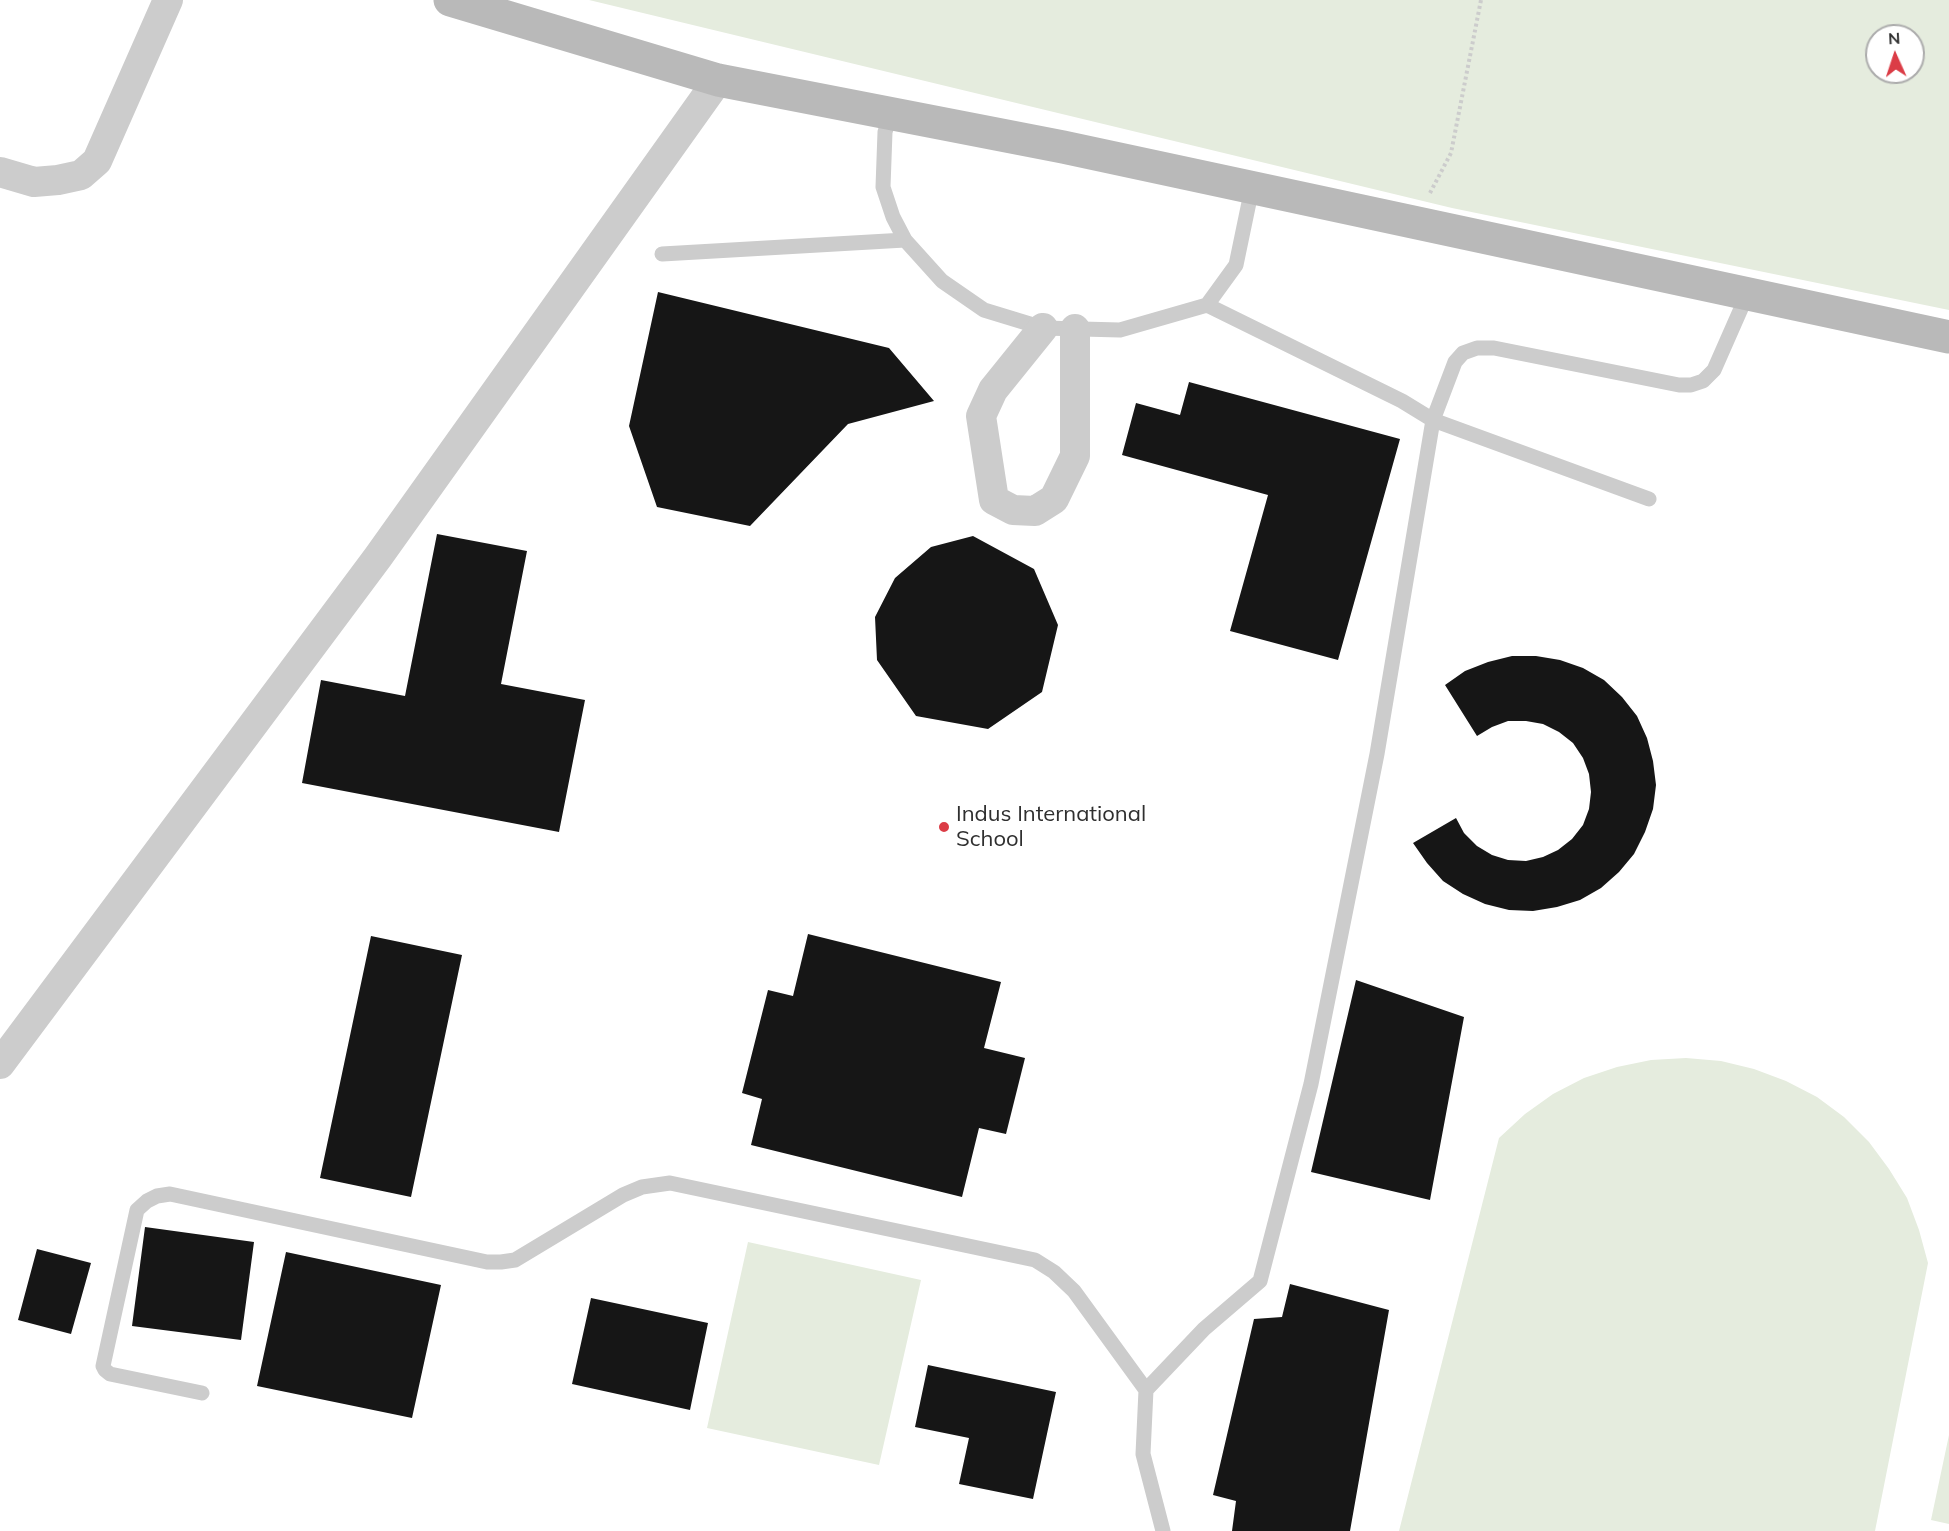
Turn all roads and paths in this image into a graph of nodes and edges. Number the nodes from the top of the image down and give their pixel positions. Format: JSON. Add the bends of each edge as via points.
{"nodes":[{"id":1,"x":168,"y":0,"type":"edge"},
{"id":2,"x":450,"y":0,"type":"edge"},
{"id":3,"x":1481,"y":0,"type":"edge"},
{"id":4,"x":718,"y":80,"type":"junction"},
{"id":5,"x":891,"y":113,"type":"junction"},
{"id":6,"x":0,"y":172,"type":"edge"},
{"id":7,"x":1252,"y":188,"type":"junction"},
{"id":8,"x":1414,"y":223,"type":"junction"},
{"id":9,"x":905,"y":240,"type":"junction"},
{"id":10,"x":662,"y":254,"type":"dead end"},
{"id":11,"x":1747,"y":295,"type":"junction"},
{"id":12,"x":1207,"y":305,"type":"junction"},
{"id":13,"x":1043,"y":328,"type":"junction"},
{"id":14,"x":1075,"y":330,"type":"junction"},
{"id":15,"x":1949,"y":337,"type":"edge"},
{"id":16,"x":1433,"y":420,"type":"junction"},
{"id":17,"x":1649,"y":499,"type":"dead end"},
{"id":18,"x":0,"y":1064,"type":"edge"},
{"id":19,"x":1146,"y":1390,"type":"junction"},
{"id":20,"x":202,"y":1393,"type":"dead end"},
{"id":21,"x":1163,"y":1531,"type":"edge"}],
"edges":[{"from":1,"to":6,"type":"street","via":[[97,161],[81,175],[58,180],[34,182]]},
{"from":2,"to":4,"type":"street"},
{"from":3,"to":8,"type":"path","via":[[1452,153]]},
{"from":4,"to":5,"type":"street"},
{"from":4,"to":18,"type":"street","via":[[378,557]]},
{"from":5,"to":7,"type":"street"},
{"from":5,"to":9,"type":"lane","via":[[885,132],[883,187]]},
{"from":7,"to":8,"type":"street"},
{"from":7,"to":12,"type":"lane","via":[[1236,265]]},
{"from":8,"to":11,"type":"street"},
{"from":9,"to":10,"type":"lane"},
{"from":9,"to":13,"type":"lane","via":[[942,281],[984,310]]},
{"from":11,"to":15,"type":"street"},
{"from":11,"to":16,"type":"lane","via":[[1714,370],[1703,381],[1679,385],[1494,348],[1477,348],[1463,353],[1455,362]]},
{"from":12,"to":14,"type":"lane","via":[[1120,330]]},
{"from":12,"to":16,"type":"lane"},
{"from":13,"to":14,"type":"lane"},
{"from":13,"to":14,"type":"street","via":[[993,390],[981,416],[994,500],[1013,510],[1035,511],[1054,499],[1075,456]]},
{"from":16,"to":17,"type":"lane"},
{"from":16,"to":19,"type":"lane","via":[[1377,754],[1311,1084],[1260,1281],[1204,1329]]},
{"from":19,"to":20,"type":"lane","via":[[1074,1292],[1035,1260],[663,1184],[623,1195],[515,1260],[501,1262],[170,1194],[157,1196],[137,1210],[103,1365],[110,1374]]},
{"from":19,"to":21,"type":"lane","via":[[1143,1454]]}]}
